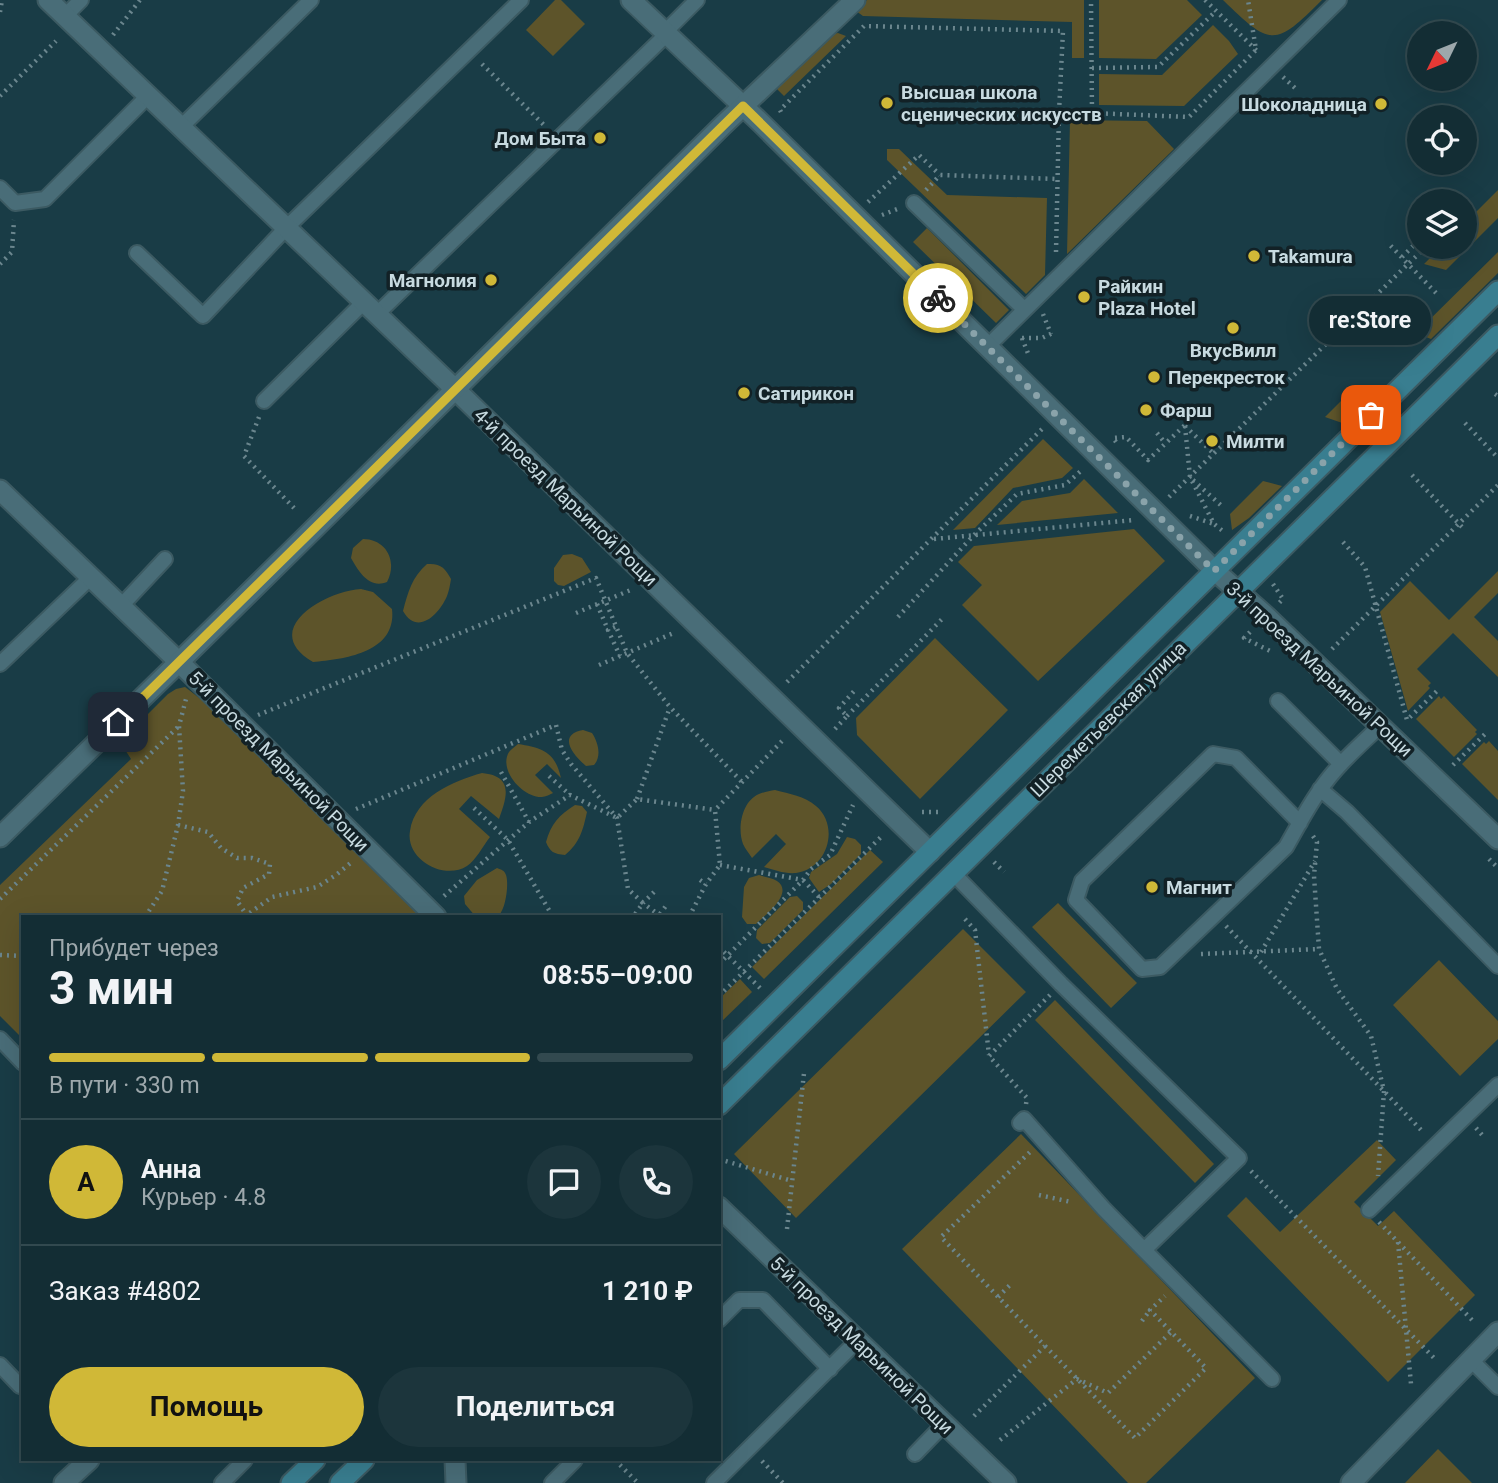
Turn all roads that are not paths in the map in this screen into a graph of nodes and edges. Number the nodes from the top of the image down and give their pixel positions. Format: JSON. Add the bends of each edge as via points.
{"nodes":[{"id":1,"x":48,"y":0,"type":"edge"},
{"id":2,"x":81,"y":0,"type":"edge"},
{"id":3,"x":311,"y":0,"type":"edge"},
{"id":4,"x":520,"y":0,"type":"edge"},
{"id":5,"x":631,"y":0,"type":"edge"},
{"id":6,"x":697,"y":0,"type":"edge"},
{"id":7,"x":855,"y":0,"type":"edge"},
{"id":8,"x":1339,"y":0,"type":"edge"},
{"id":9,"x":65,"y":16,"type":"junction"},
{"id":10,"x":666,"y":33,"type":"junction"},
{"id":11,"x":148,"y":96,"type":"junction"},
{"id":12,"x":743,"y":106,"type":"junction"},
{"id":13,"x":181,"y":127,"type":"junction"},
{"id":14,"x":0,"y":188,"type":"edge"},
{"id":15,"x":914,"y":203,"type":"road end"},
{"id":16,"x":286,"y":228,"type":"junction"},
{"id":17,"x":137,"y":253,"type":"dead end"},
{"id":18,"x":1498,"y":291,"type":"edge"},
{"id":19,"x":370,"y":308,"type":"junction"},
{"id":20,"x":1024,"y":309,"type":"junction"},
{"id":21,"x":1498,"y":335,"type":"edge"},
{"id":22,"x":987,"y":346,"type":"junction"},
{"id":23,"x":455,"y":389,"type":"junction"},
{"id":24,"x":264,"y":401,"type":"road end"},
{"id":25,"x":0,"y":490,"type":"edge"},
{"id":26,"x":165,"y":559,"type":"dead end"},
{"id":27,"x":1214,"y":571,"type":"junction"},
{"id":28,"x":90,"y":578,"type":"junction"},
{"id":29,"x":1238,"y":592,"type":"junction"},
{"id":30,"x":121,"y":606,"type":"junction"},
{"id":31,"x":179,"y":662,"type":"junction"},
{"id":32,"x":0,"y":664,"type":"edge"},
{"id":33,"x":1278,"y":701,"type":"dead end"},
{"id":34,"x":1380,"y":726,"type":"junction"},
{"id":35,"x":1341,"y":764,"type":"junction"},
{"id":36,"x":1320,"y":789,"type":"junction"},
{"id":37,"x":1300,"y":823,"type":"junction"},
{"id":38,"x":0,"y":837,"type":"edge"},
{"id":39,"x":1498,"y":839,"type":"edge"},
{"id":40,"x":930,"y":852,"type":"junction"},
{"id":41,"x":953,"y":873,"type":"junction"},
{"id":42,"x":438,"y":908,"type":"edge"},
{"id":43,"x":1498,"y":966,"type":"edge"},
{"id":44,"x":0,"y":1039,"type":"edge"},
{"id":45,"x":721,"y":1058,"type":"edge"},
{"id":46,"x":21,"y":1061,"type":"edge"},
{"id":47,"x":1498,"y":1085,"type":"edge"},
{"id":48,"x":721,"y":1103,"type":"edge"},
{"id":49,"x":1022,"y":1121,"type":"road end"},
{"id":50,"x":721,"y":1209,"type":"edge"},
{"id":51,"x":1369,"y":1210,"type":"road end"},
{"id":52,"x":1144,"y":1250,"type":"junction"},
{"id":53,"x":721,"y":1318,"type":"edge"},
{"id":54,"x":1498,"y":1332,"type":"edge"},
{"id":55,"x":858,"y":1340,"type":"junction"},
{"id":56,"x":1471,"y":1360,"type":"junction"},
{"id":57,"x":0,"y":1365,"type":"edge"},
{"id":58,"x":830,"y":1369,"type":"junction"},
{"id":59,"x":1272,"y":1379,"type":"dead end"},
{"id":60,"x":21,"y":1385,"type":"edge"},
{"id":61,"x":1498,"y":1387,"type":"edge"},
{"id":62,"x":944,"y":1424,"type":"junction"},
{"id":63,"x":915,"y":1454,"type":"dead end"},
{"id":64,"x":88,"y":1461,"type":"edge"},
{"id":65,"x":240,"y":1461,"type":"edge"},
{"id":66,"x":314,"y":1461,"type":"edge"},
{"id":67,"x":363,"y":1461,"type":"edge"},
{"id":68,"x":455,"y":1461,"type":"edge"},
{"id":69,"x":574,"y":1461,"type":"edge"},
{"id":70,"x":64,"y":1483,"type":"edge"},
{"id":71,"x":222,"y":1483,"type":"edge"},
{"id":72,"x":291,"y":1483,"type":"edge"},
{"id":73,"x":340,"y":1483,"type":"edge"},
{"id":74,"x":456,"y":1483,"type":"edge"},
{"id":75,"x":552,"y":1483,"type":"edge"},
{"id":76,"x":714,"y":1483,"type":"edge"},
{"id":77,"x":1006,"y":1483,"type":"edge"},
{"id":78,"x":1350,"y":1483,"type":"edge"}],
"edges":[{"from":1,"to":9,"type":"street","name":"4-й проезд Марьиной Рощи"},
{"from":2,"to":9,"type":"lane"},
{"from":3,"to":13,"type":"lane"},
{"from":4,"to":16,"type":"lane"},
{"from":5,"to":10,"type":"street","name":"3-й проезд Марьиной Рощи"},
{"from":6,"to":10,"type":"lane"},
{"from":7,"to":12,"type":"street"},
{"from":8,"to":20,"type":"lane"},
{"from":9,"to":11,"type":"street","name":"4-й проезд Марьиной Рощи"},
{"from":10,"to":12,"type":"street","name":"3-й проезд Марьиной Рощи"},
{"from":10,"to":19,"type":"lane","via":[[558,139]]},
{"from":11,"to":13,"type":"street","name":"4-й проезд Марьиной Рощи"},
{"from":11,"to":14,"type":"lane","via":[[45,199],[15,203]]},
{"from":12,"to":22,"type":"street","name":"3-й проезд Марьиной Рощи"},
{"from":12,"to":23,"type":"street"},
{"from":13,"to":16,"type":"street","name":"4-й проезд Марьиной Рощи"},
{"from":15,"to":20,"type":"lane"},
{"from":16,"to":17,"type":"lane","via":[[203,316]]},
{"from":16,"to":19,"type":"street","name":"4-й проезд Марьиной Рощи"},
{"from":18,"to":27,"type":"main road","name":"Шереметьевская улица"},
{"from":19,"to":23,"type":"street","name":"4-й проезд Марьиной Рощи"},
{"from":19,"to":24,"type":"lane"},
{"from":20,"to":22,"type":"lane"},
{"from":21,"to":29,"type":"main road","name":"Шереметьевская улица"},
{"from":22,"to":27,"type":"street","name":"3-й проезд Марьиной Рощи"},
{"from":23,"to":31,"type":"street"},
{"from":23,"to":40,"type":"street","name":"4-й проезд Марьиной Рощи"},
{"from":25,"to":28,"type":"street","name":"5-й проезд Марьиной Рощи"},
{"from":26,"to":30,"type":"lane"},
{"from":27,"to":29,"type":"street","name":"3-й проезд Марьиной Рощи"},
{"from":27,"to":40,"type":"main road","name":"Шереметьевская улица"},
{"from":28,"to":30,"type":"street","name":"5-й проезд Марьиной Рощи"},
{"from":28,"to":32,"type":"lane"},
{"from":29,"to":34,"type":"street","name":"3-й проезд Марьиной Рощи"},
{"from":29,"to":41,"type":"main road","name":"Шереметьевская улица"},
{"from":30,"to":31,"type":"street","name":"5-й проезд Марьиной Рощи"},
{"from":31,"to":38,"type":"street"},
{"from":31,"to":42,"type":"street","name":"5-й проезд Марьиной Рощи"},
{"from":33,"to":35,"type":"lane"},
{"from":34,"to":35,"type":"lane"},
{"from":34,"to":39,"type":"street","name":"3-й проезд Марьиной Рощи"},
{"from":35,"to":36,"type":"lane"},
{"from":36,"to":37,"type":"lane"},
{"from":36,"to":43,"type":"lane"},
{"from":37,"to":37,"type":"lane","via":[[1237,758],[1213,754],[1082,881],[1076,900],[1142,969],[1160,967],[1286,847]]},
{"from":40,"to":45,"type":"main road","name":"Шереметьевская улица"},
{"from":41,"to":48,"type":"main road","name":"Шереметьевская улица"},
{"from":41,"to":52,"type":"lane","via":[[1238,1158]]},
{"from":44,"to":46,"type":"lane"},
{"from":47,"to":51,"type":"lane"},
{"from":49,"to":52,"type":"lane"},
{"from":50,"to":55,"type":"street","name":"5-й проезд Марьиной Рощи"},
{"from":52,"to":59,"type":"lane"},
{"from":53,"to":58,"type":"lane","via":[[740,1300],[763,1300]]},
{"from":54,"to":56,"type":"street"},
{"from":55,"to":58,"type":"lane"},
{"from":55,"to":62,"type":"street","name":"5-й проезд Марьиной Рощи"},
{"from":56,"to":61,"type":"lane"},
{"from":56,"to":78,"type":"street"},
{"from":57,"to":60,"type":"lane"},
{"from":58,"to":76,"type":"lane"},
{"from":62,"to":63,"type":"lane"},
{"from":62,"to":77,"type":"street","name":"5-й проезд Марьиной Рощи"},
{"from":64,"to":70,"type":"street"},
{"from":65,"to":71,"type":"lane"},
{"from":66,"to":72,"type":"main road"},
{"from":67,"to":73,"type":"main road"},
{"from":68,"to":74,"type":"street"},
{"from":69,"to":75,"type":"lane"}]}
